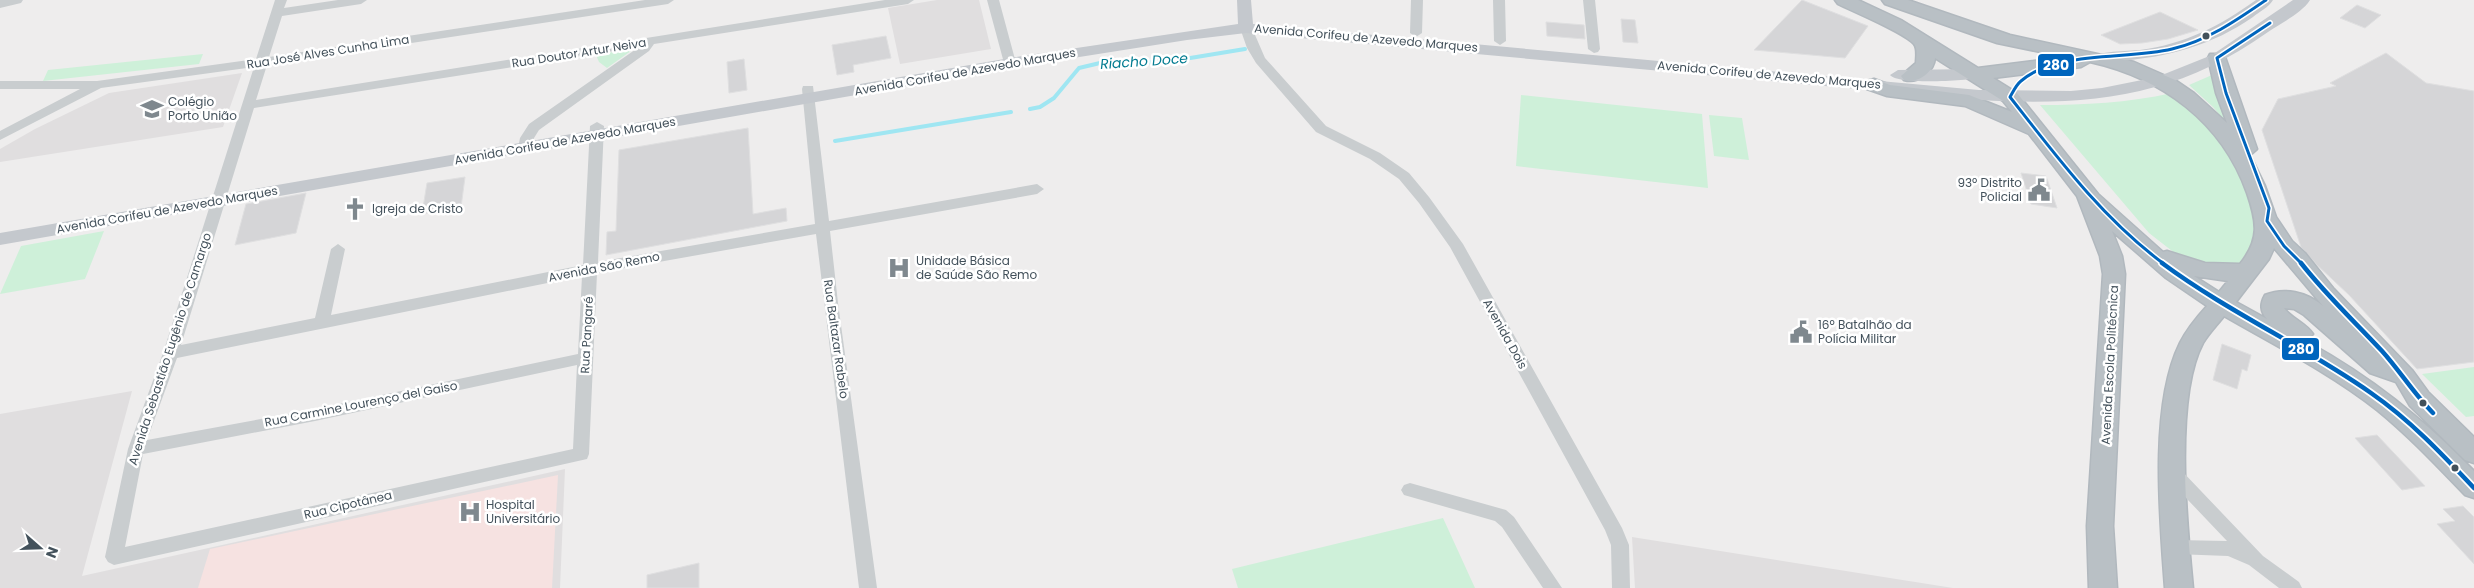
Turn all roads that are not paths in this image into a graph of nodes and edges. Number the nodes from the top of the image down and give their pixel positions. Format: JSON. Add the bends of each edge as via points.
{"nodes":[{"id":1,"x":17,"y":0,"type":"edge"},
{"id":2,"x":281,"y":0,"type":"edge"},
{"id":3,"x":361,"y":0,"type":"edge"},
{"id":4,"x":668,"y":0,"type":"edge"},
{"id":5,"x":908,"y":0,"type":"edge"},
{"id":6,"x":993,"y":0,"type":"edge"},
{"id":7,"x":1244,"y":0,"type":"edge"},
{"id":8,"x":1417,"y":0,"type":"edge"},
{"id":9,"x":1499,"y":0,"type":"edge"},
{"id":10,"x":1589,"y":0,"type":"edge"},
{"id":11,"x":1844,"y":0,"type":"edge"},
{"id":12,"x":1891,"y":0,"type":"edge"},
{"id":13,"x":2266,"y":0,"type":"edge"},
{"id":14,"x":2303,"y":0,"type":"edge"},
{"id":15,"x":0,"y":4,"type":"edge"},
{"id":16,"x":277,"y":13,"type":"junction"},
{"id":17,"x":1245,"y":24,"type":"junction"},
{"id":18,"x":1416,"y":33,"type":"junction"},
{"id":19,"x":1921,"y":39,"type":"junction"},
{"id":20,"x":1500,"y":40,"type":"junction"},
{"id":21,"x":649,"y":42,"type":"junction"},
{"id":22,"x":1594,"y":49,"type":"junction"},
{"id":23,"x":2099,"y":58,"type":"junction"},
{"id":24,"x":2218,"y":58,"type":"junction"},
{"id":25,"x":1009,"y":59,"type":"junction"},
{"id":26,"x":263,"y":62,"type":"junction"},
{"id":27,"x":2057,"y":65,"type":"junction"},
{"id":28,"x":1976,"y":74,"type":"junction"},
{"id":29,"x":1911,"y":76,"type":"junction"},
{"id":30,"x":2162,"y":81,"type":"junction"},
{"id":31,"x":0,"y":84,"type":"edge"},
{"id":32,"x":98,"y":84,"type":"junction"},
{"id":33,"x":1874,"y":85,"type":"junction"},
{"id":34,"x":809,"y":94,"type":"junction"},
{"id":35,"x":2010,"y":97,"type":"junction"},
{"id":36,"x":249,"y":105,"type":"junction"},
{"id":37,"x":596,"y":131,"type":"junction"},
{"id":38,"x":2038,"y":132,"type":"junction"},
{"id":39,"x":0,"y":136,"type":"edge"},
{"id":40,"x":526,"y":143,"type":"junction"},
{"id":41,"x":1037,"y":189,"type":"dead end"},
{"id":42,"x":2087,"y":194,"type":"junction"},
{"id":43,"x":219,"y":196,"type":"junction"},
{"id":44,"x":2267,"y":221,"type":"junction"},
{"id":45,"x":823,"y":226,"type":"junction"},
{"id":46,"x":0,"y":229,"type":"edge"},
{"id":47,"x":0,"y":239,"type":"edge"},
{"id":48,"x":338,"y":249,"type":"dead end"},
{"id":49,"x":2143,"y":249,"type":"junction"},
{"id":50,"x":590,"y":269,"type":"junction"},
{"id":51,"x":2245,"y":272,"type":"junction"},
{"id":52,"x":2222,"y":304,"type":"junction"},
{"id":53,"x":322,"y":322,"type":"junction"},
{"id":54,"x":172,"y":353,"type":"junction"},
{"id":55,"x":585,"y":358,"type":"junction"},
{"id":56,"x":2404,"y":376,"type":"junction"},
{"id":57,"x":2412,"y":424,"type":"junction"},
{"id":58,"x":136,"y":449,"type":"junction"},
{"id":59,"x":581,"y":454,"type":"joint"},
{"id":60,"x":2474,"y":454,"type":"edge"},
{"id":61,"x":2174,"y":474,"type":"junction"},
{"id":62,"x":2474,"y":488,"type":"edge"},
{"id":63,"x":1410,"y":490,"type":"dead end"},
{"id":64,"x":2175,"y":547,"type":"junction"},
{"id":65,"x":114,"y":557,"type":"joint"},
{"id":66,"x":2257,"y":561,"type":"junction"},
{"id":67,"x":868,"y":588,"type":"edge"},
{"id":68,"x":1553,"y":588,"type":"edge"},
{"id":69,"x":1621,"y":588,"type":"edge"},
{"id":70,"x":2103,"y":588,"type":"edge"},
{"id":71,"x":2179,"y":588,"type":"edge"},
{"id":72,"x":2293,"y":588,"type":"edge"}],
"edges":[{"from":1,"to":15,"type":"street"},
{"from":2,"to":16,"type":"street","name":"Avenida Sebastião Eugênio de Camargo"},
{"from":3,"to":16,"type":"street"},
{"from":4,"to":26,"type":"street","name":"Rua José Alves Cunha Lima"},
{"from":5,"to":21,"type":"street","name":"Rua Doutor Artur Neiva"},
{"from":6,"to":25,"type":"street"},
{"from":7,"to":17,"type":"main road"},
{"from":8,"to":18,"type":"street"},
{"from":9,"to":20,"type":"street"},
{"from":10,"to":22,"type":"street"},
{"from":11,"to":19,"type":"highway","name":"Avenida Escola Politécnica"},
{"from":12,"to":23,"type":"highway","via":[[1981,32]]},
{"from":13,"to":23,"type":"main road","name":"Avenida Corifeu de Azevedo Marques","via":[[2202,39],[2172,49]]},
{"from":14,"to":24,"type":"main road","name":"Avenida Corifeu de Azevedo Marques"},
{"from":16,"to":26,"type":"street","name":"Avenida Sebastião Eugênio de Camargo"},
{"from":17,"to":18,"type":"main road","name":"Avenida Corifeu de Azevedo Marques"},
{"from":17,"to":25,"type":"main road","name":"Avenida Corifeu de Azevedo Marques"},
{"from":17,"to":33,"type":"main road","name":"Avenida Corifeu de Azevedo Marques"},
{"from":17,"to":69,"type":"street","name":"Avenida Dois","via":[[1260,60],[1321,129],[1375,156],[1404,176],[1456,244],[1613,528],[1620,545]]},
{"from":18,"to":20,"type":"main road","name":"Avenida Corifeu de Azevedo Marques"},
{"from":19,"to":28,"type":"highway","name":"Avenida Escola Politécnica"},
{"from":19,"to":29,"type":"highway","via":[[1926,51],[1925,65]]},
{"from":20,"to":22,"type":"main road","name":"Avenida Corifeu de Azevedo Marques"},
{"from":21,"to":36,"type":"street","name":"Rua Doutor Artur Neiva"},
{"from":21,"to":40,"type":"street","via":[[534,127]]},
{"from":22,"to":29,"type":"main road","name":"Avenida Corifeu de Azevedo Marques"},
{"from":23,"to":27,"type":"highway","name":"Avenida Corifeu de Azevedo Marques"},
{"from":23,"to":30,"type":"highway"},
{"from":24,"to":30,"type":"main road","name":"Avenida Corifeu de Azevedo Marques"},
{"from":24,"to":44,"type":"highway","via":[[2226,93],[2269,208]]},
{"from":25,"to":34,"type":"main road","name":"Avenida Corifeu de Azevedo Marques"},
{"from":26,"to":32,"type":"street","name":"Rua José Alves Cunha Lima"},
{"from":26,"to":36,"type":"street","name":"Avenida Sebastião Eugênio de Camargo"},
{"from":27,"to":28,"type":"highway","name":"Avenida Corifeu de Azevedo Marques"},
{"from":27,"to":35,"type":"highway","via":[[2023,80]]},
{"from":28,"to":29,"type":"main road","name":"Avenida Corifeu de Azevedo Marques"},
{"from":28,"to":35,"type":"highway","name":"Avenida Escola Politécnica"},
{"from":30,"to":35,"type":"main road","name":"Avenida Corifeu de Azevedo Marques","via":[[2066,96]]},
{"from":30,"to":44,"type":"highway","via":[[2196,105],[2236,146],[2247,165]]},
{"from":31,"to":32,"type":"street"},
{"from":32,"to":39,"type":"street","name":"Rua José Alves Cunha Lima"},
{"from":33,"to":35,"type":"main road","name":"Avenida Corifeu de Azevedo Marques"},
{"from":33,"to":38,"type":"highway","via":[[1887,90],[1974,102]]},
{"from":34,"to":37,"type":"main road","name":"Avenida Corifeu de Azevedo Marques"},
{"from":34,"to":45,"type":"street","name":"Rua Baltazar Rabelo"},
{"from":35,"to":38,"type":"highway","name":"Avenida Escola Politécnica"},
{"from":36,"to":43,"type":"street","name":"Avenida Sebastião Eugênio de Camargo"},
{"from":37,"to":40,"type":"main road","name":"Avenida Corifeu de Azevedo Marques"},
{"from":37,"to":50,"type":"street","name":"Rua Pangaré"},
{"from":38,"to":42,"type":"highway","name":"Avenida Escola Politécnica"},
{"from":40,"to":43,"type":"main road","name":"Avenida Corifeu de Azevedo Marques"},
{"from":41,"to":45,"type":"street","name":"Avenida São Remo"},
{"from":42,"to":49,"type":"highway"},
{"from":42,"to":70,"type":"highway","name":"Avenida Escola Politécnica","via":[[2111,256],[2114,274],[2100,526]]},
{"from":43,"to":46,"type":"main road","name":"Avenida Corifeu de Azevedo Marques"},
{"from":43,"to":47,"type":"main road","name":"Avenida Corifeu de Azevedo Marques"},
{"from":43,"to":54,"type":"street","name":"Avenida Sebastião Eugênio de Camargo"},
{"from":44,"to":51,"type":"highway","via":[[2261,254]]},
{"from":44,"to":56,"type":"highway","via":[[2324,294]]},
{"from":45,"to":50,"type":"street","name":"Avenida São Remo"},
{"from":45,"to":67,"type":"street","name":"Rua Baltazar Rabelo","via":[[830,303]]},
{"from":48,"to":53,"type":"street"},
{"from":49,"to":51,"type":"highway","via":[[2208,272]]},
{"from":49,"to":52,"type":"highway","via":[[2186,282]]},
{"from":50,"to":53,"type":"street","name":"Avenida São Remo"},
{"from":50,"to":55,"type":"street","name":"Rua Pangaré"},
{"from":51,"to":52,"type":"highway"},
{"from":52,"to":57,"type":"highway","via":[[2330,366]]},
{"from":52,"to":61,"type":"highway","via":[[2190,345],[2182,370],[2175,417]]},
{"from":53,"to":54,"type":"street","name":"Avenida São Remo"},
{"from":54,"to":58,"type":"street","name":"Avenida Sebastião Eugênio de Camargo"},
{"from":55,"to":58,"type":"street","name":"Rua Carmine Lourenço del Gaiso"},
{"from":55,"to":59,"type":"street","name":"Rua Pangaré"},
{"from":56,"to":57,"type":"highway","via":[[2378,367],[2300,302],[2280,298],[2273,301],[2272,310],[2281,321],[2382,386]]},
{"from":56,"to":60,"type":"highway","via":[[2419,399]]},
{"from":57,"to":62,"type":"highway"},
{"from":58,"to":65,"type":"street","name":"Avenida Sebastião Eugênio de Camargo"},
{"from":59,"to":65,"type":"street","name":"Rua Cipotânea"},
{"from":61,"to":64,"type":"highway"},
{"from":61,"to":66,"type":"street"},
{"from":63,"to":68,"type":"street","via":[[1500,515]]},
{"from":64,"to":66,"type":"street","via":[[2229,549]]},
{"from":64,"to":71,"type":"highway"},
{"from":66,"to":72,"type":"street"}]}
